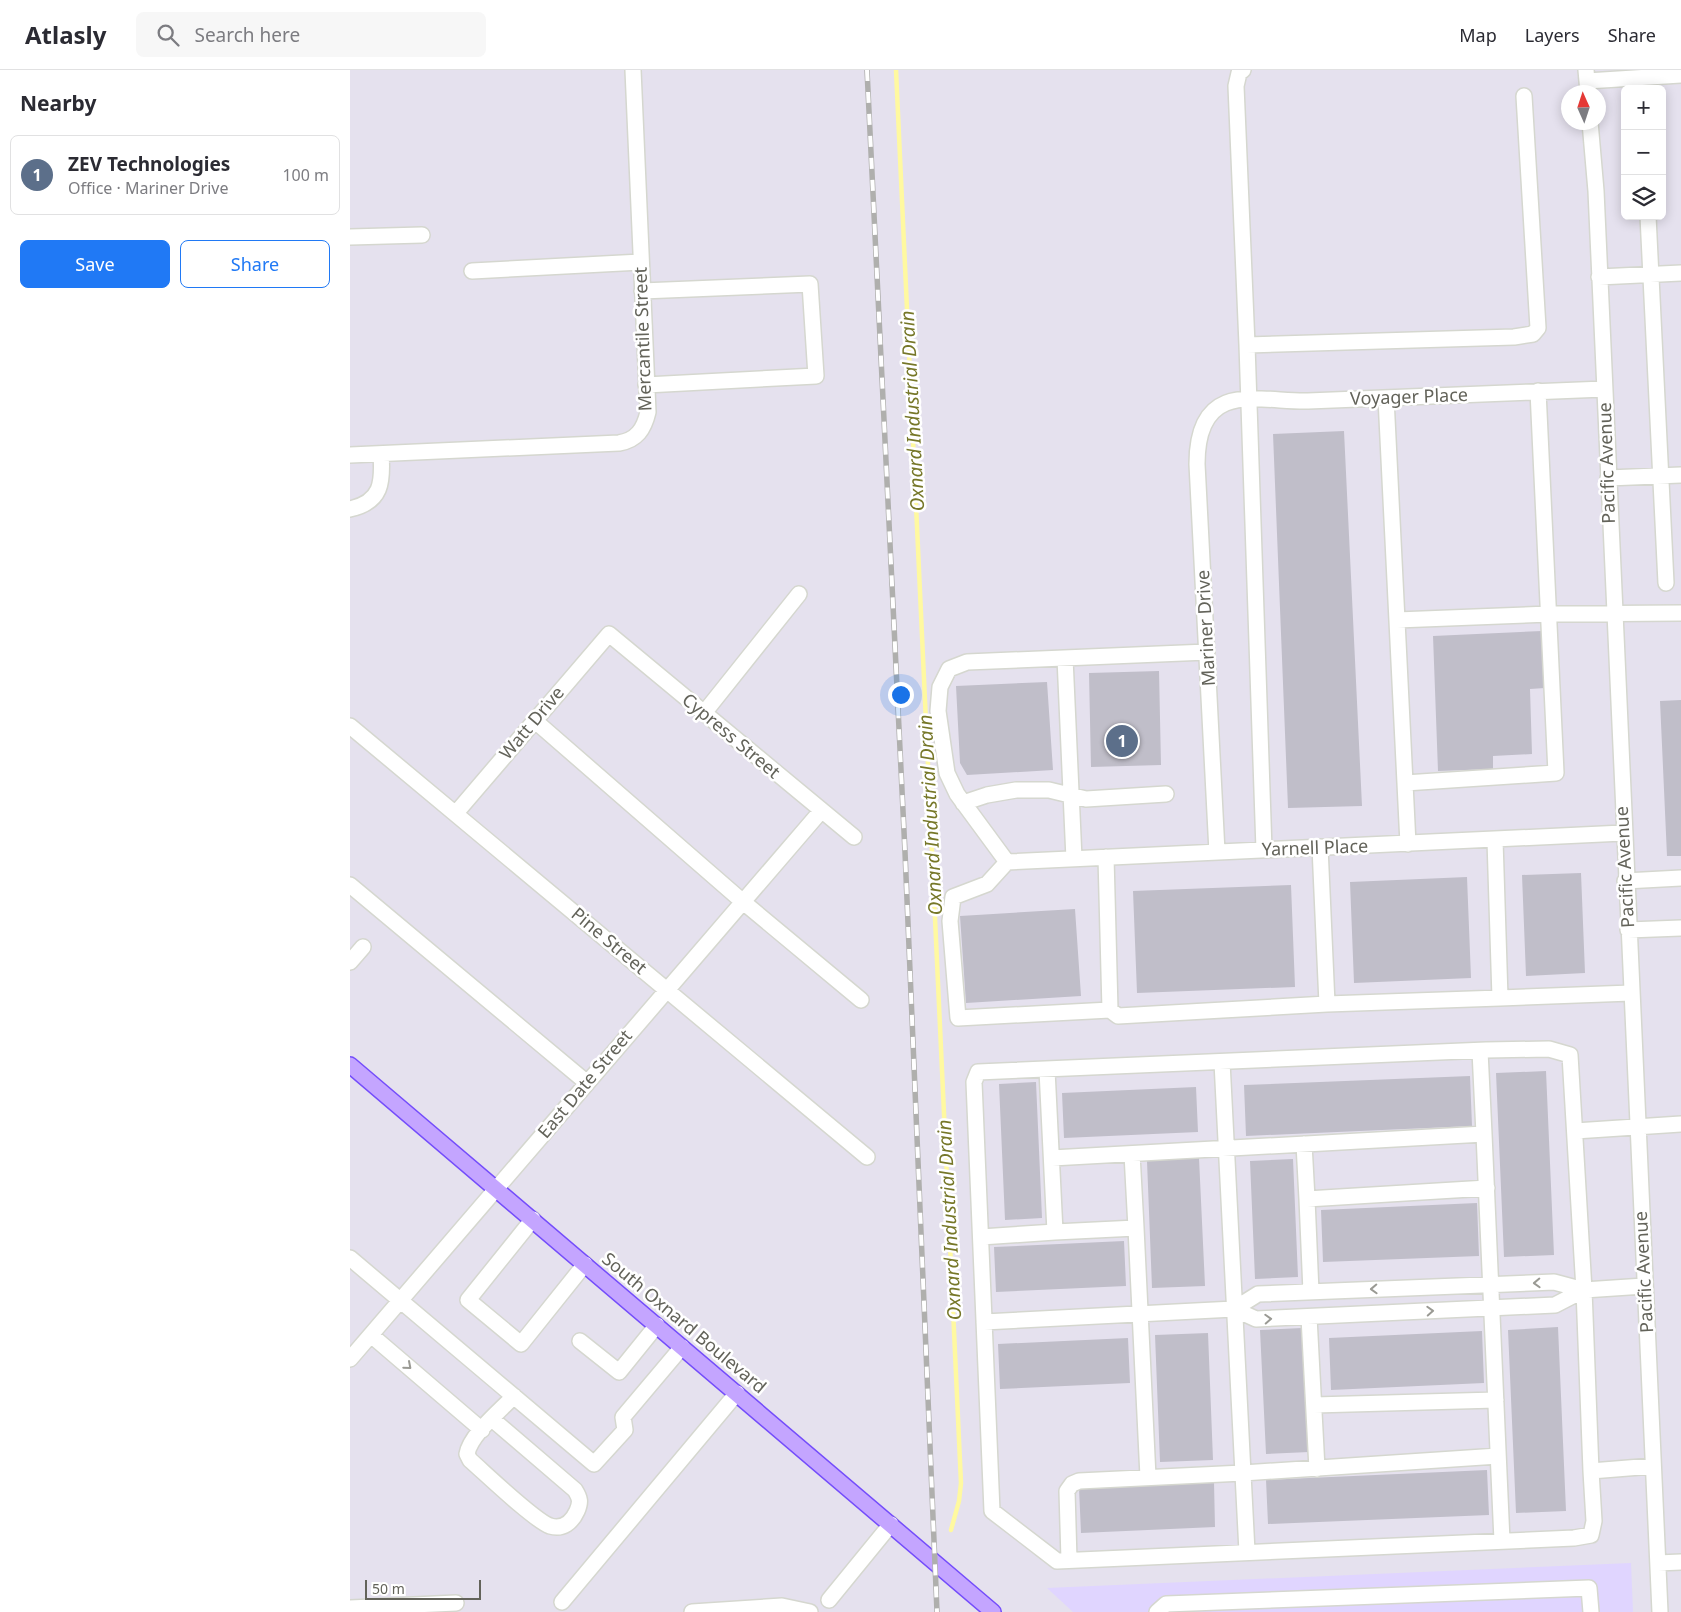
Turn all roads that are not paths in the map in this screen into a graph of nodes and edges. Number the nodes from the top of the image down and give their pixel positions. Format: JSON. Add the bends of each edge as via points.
{"nodes":[{"id":1,"x":633,"y":70,"type":"edge"},
{"id":2,"x":1242,"y":71,"type":"edge"},
{"id":3,"x":1681,"y":75,"type":"edge"},
{"id":4,"x":1587,"y":81,"type":"edge"},
{"id":5,"x":1642,"y":83,"type":"edge"},
{"id":6,"x":1524,"y":96,"type":"dead end"},
{"id":7,"x":1591,"y":130,"type":"edge"},
{"id":8,"x":1648,"y":220,"type":"edge"},
{"id":9,"x":422,"y":235,"type":"dead end"},
{"id":10,"x":350,"y":237,"type":"edge"},
{"id":11,"x":641,"y":262,"type":"junction"},
{"id":12,"x":472,"y":271,"type":"dead end"},
{"id":13,"x":1681,"y":273,"type":"edge"},
{"id":14,"x":1651,"y":274,"type":"junction"},
{"id":15,"x":1600,"y":277,"type":"junction"},
{"id":16,"x":642,"y":290,"type":"junction"},
{"id":17,"x":1247,"y":345,"type":"junction"},
{"id":18,"x":646,"y":385,"type":"junction"},
{"id":19,"x":1604,"y":388,"type":"junction"},
{"id":20,"x":1538,"y":391,"type":"junction"},
{"id":21,"x":1386,"y":398,"type":"junction"},
{"id":22,"x":1248,"y":399,"type":"junction"},
{"id":23,"x":1216,"y":409,"type":"joint"},
{"id":24,"x":381,"y":454,"type":"junction"},
{"id":25,"x":350,"y":455,"type":"edge"},
{"id":26,"x":1681,"y":474,"type":"edge"},
{"id":27,"x":1661,"y":476,"type":"junction"},
{"id":28,"x":1608,"y":478,"type":"junction"},
{"id":29,"x":350,"y":508,"type":"edge"},
{"id":30,"x":1666,"y":583,"type":"dead end"},
{"id":31,"x":799,"y":594,"type":"dead end"},
{"id":32,"x":1613,"y":613,"type":"junction"},
{"id":33,"x":1681,"y":613,"type":"edge"},
{"id":34,"x":1549,"y":614,"type":"junction"},
{"id":35,"x":1397,"y":620,"type":"junction"},
{"id":36,"x":609,"y":634,"type":"joint"},
{"id":37,"x":1207,"y":652,"type":"junction"},
{"id":38,"x":1065,"y":658,"type":"junction"},
{"id":39,"x":704,"y":713,"type":"junction"},
{"id":40,"x":534,"y":720,"type":"junction"},
{"id":41,"x":350,"y":726,"type":"edge"},
{"id":42,"x":1405,"y":783,"type":"junction"},
{"id":43,"x":1070,"y":793,"type":"junction"},
{"id":44,"x":1166,"y":794,"type":"dead end"},
{"id":45,"x":963,"y":803,"type":"junction"},
{"id":46,"x":821,"y":811,"type":"junction"},
{"id":47,"x":456,"y":813,"type":"junction"},
{"id":48,"x":1623,"y":833,"type":"junction"},
{"id":49,"x":854,"y":837,"type":"dead end"},
{"id":50,"x":1495,"y":840,"type":"junction"},
{"id":51,"x":1408,"y":844,"type":"junction"},
{"id":52,"x":1320,"y":847,"type":"junction"},
{"id":53,"x":1264,"y":850,"type":"junction"},
{"id":54,"x":1217,"y":852,"type":"junction"},
{"id":55,"x":1106,"y":857,"type":"junction"},
{"id":56,"x":1074,"y":859,"type":"junction"},
{"id":57,"x":1006,"y":862,"type":"junction"},
{"id":58,"x":1681,"y":878,"type":"edge"},
{"id":59,"x":1626,"y":881,"type":"junction"},
{"id":60,"x":350,"y":885,"type":"edge"},
{"id":61,"x":742,"y":901,"type":"junction"},
{"id":62,"x":1681,"y":928,"type":"edge"},
{"id":63,"x":1628,"y":930,"type":"junction"},
{"id":64,"x":363,"y":947,"type":"dead end"},
{"id":65,"x":350,"y":962,"type":"edge"},
{"id":66,"x":666,"y":989,"type":"junction"},
{"id":67,"x":1630,"y":993,"type":"junction"},
{"id":68,"x":1500,"y":998,"type":"junction"},
{"id":69,"x":862,"y":1000,"type":"dead end"},
{"id":70,"x":1327,"y":1004,"type":"junction"},
{"id":71,"x":1110,"y":1010,"type":"junction"},
{"id":72,"x":1480,"y":1051,"type":"junction"},
{"id":73,"x":1222,"y":1062,"type":"junction"},
{"id":74,"x":350,"y":1064,"type":"edge"},
{"id":75,"x":1047,"y":1070,"type":"junction"},
{"id":76,"x":586,"y":1082,"type":"junction"},
{"id":77,"x":1681,"y":1124,"type":"edge"},
{"id":78,"x":1637,"y":1126,"type":"junction"},
{"id":79,"x":1575,"y":1131,"type":"junction"},
{"id":80,"x":1484,"y":1134,"type":"junction"},
{"id":81,"x":1304,"y":1144,"type":"junction"},
{"id":82,"x":1226,"y":1149,"type":"junction"},
{"id":83,"x":1132,"y":1154,"type":"junction"},
{"id":84,"x":867,"y":1157,"type":"dead end"},
{"id":85,"x":1052,"y":1158,"type":"junction"},
{"id":86,"x":496,"y":1188,"type":"junction"},
{"id":87,"x":1486,"y":1188,"type":"junction"},
{"id":88,"x":1307,"y":1199,"type":"junction"},
{"id":89,"x":533,"y":1219,"type":"junction"},
{"id":90,"x":1136,"y":1228,"type":"junction"},
{"id":91,"x":1056,"y":1232,"type":"junction"},
{"id":92,"x":981,"y":1237,"type":"junction"},
{"id":93,"x":350,"y":1258,"type":"edge"},
{"id":94,"x":585,"y":1264,"type":"junction"},
{"id":95,"x":1491,"y":1284,"type":"junction"},
{"id":96,"x":1644,"y":1286,"type":"junction"},
{"id":97,"x":1584,"y":1290,"type":"junction"},
{"id":98,"x":1313,"y":1292,"type":"junction"},
{"id":99,"x":400,"y":1300,"type":"junction"},
{"id":100,"x":1492,"y":1308,"type":"junction"},
{"id":101,"x":1234,"y":1309,"type":"junction"},
{"id":102,"x":1140,"y":1314,"type":"junction"},
{"id":103,"x":1313,"y":1316,"type":"junction"},
{"id":104,"x":984,"y":1322,"type":"junction"},
{"id":105,"x":657,"y":1325,"type":"junction"},
{"id":106,"x":371,"y":1335,"type":"junction"},
{"id":107,"x":580,"y":1341,"type":"dead end"},
{"id":108,"x":682,"y":1347,"type":"junction"},
{"id":109,"x":350,"y":1359,"type":"edge"},
{"id":110,"x":737,"y":1393,"type":"junction"},
{"id":111,"x":514,"y":1396,"type":"junction"},
{"id":112,"x":1496,"y":1400,"type":"junction"},
{"id":113,"x":1314,"y":1405,"type":"junction"},
{"id":114,"x":487,"y":1424,"type":"junction"},
{"id":115,"x":1498,"y":1456,"type":"junction"},
{"id":116,"x":1653,"y":1466,"type":"junction"},
{"id":117,"x":1317,"y":1469,"type":"junction"},
{"id":118,"x":1592,"y":1471,"type":"junction"},
{"id":119,"x":1243,"y":1473,"type":"junction"},
{"id":120,"x":1148,"y":1477,"type":"junction"},
{"id":121,"x":891,"y":1524,"type":"junction"},
{"id":122,"x":1502,"y":1541,"type":"junction"},
{"id":123,"x":1246,"y":1552,"type":"junction"},
{"id":124,"x":1069,"y":1560,"type":"junction"},
{"id":125,"x":1681,"y":1562,"type":"edge"},
{"id":126,"x":1658,"y":1563,"type":"junction"},
{"id":127,"x":829,"y":1600,"type":"dead end"},
{"id":128,"x":562,"y":1602,"type":"dead end"},
{"id":129,"x":456,"y":1603,"type":"dead end"},
{"id":130,"x":350,"y":1608,"type":"edge"},
{"id":131,"x":692,"y":1612,"type":"edge"},
{"id":132,"x":810,"y":1612,"type":"edge"},
{"id":133,"x":993,"y":1612,"type":"edge"},
{"id":134,"x":1156,"y":1612,"type":"edge"},
{"id":135,"x":1591,"y":1612,"type":"edge"},
{"id":136,"x":1660,"y":1612,"type":"edge"}],
"edges":[{"from":1,"to":11,"type":"street","name":"Mercantile Street"},
{"from":2,"to":17,"type":"street","via":[[1236,86]]},
{"from":3,"to":5,"type":"street"},
{"from":4,"to":5,"type":"street"},
{"from":6,"to":17,"type":"street","via":[[1538,328],[1533,334]]},
{"from":7,"to":15,"type":"street","name":"Pacific Avenue"},
{"from":8,"to":14,"type":"street"},
{"from":9,"to":10,"type":"street"},
{"from":11,"to":12,"type":"street"},
{"from":11,"to":16,"type":"street","name":"Mercantile Street"},
{"from":13,"to":14,"type":"street"},
{"from":14,"to":15,"type":"street"},
{"from":14,"to":27,"type":"street"},
{"from":15,"to":19,"type":"street","name":"Pacific Avenue"},
{"from":16,"to":18,"type":"street","name":"Mercantile Street"},
{"from":16,"to":18,"type":"street","via":[[810,284],[816,376]]},
{"from":17,"to":22,"type":"street"},
{"from":18,"to":24,"type":"street","name":"Mercantile Street","via":[[648,412],[644,427],[628,442]]},
{"from":19,"to":20,"type":"street","name":"Voyager Place"},
{"from":19,"to":28,"type":"street","name":"Pacific Avenue"},
{"from":20,"to":21,"type":"street","name":"Voyager Place"},
{"from":20,"to":34,"type":"street"},
{"from":21,"to":22,"type":"street","name":"Voyager Place"},
{"from":21,"to":35,"type":"street"},
{"from":22,"to":23,"type":"street","name":"Voyager Place"},
{"from":22,"to":53,"type":"street"},
{"from":23,"to":37,"type":"street","name":"Mariner Drive","via":[[1208,417],[1197,446]]},
{"from":24,"to":25,"type":"street","name":"Mercantile Street"},
{"from":24,"to":29,"type":"street","via":[[383,478],[375,496],[361,506]]},
{"from":26,"to":27,"type":"street"},
{"from":27,"to":28,"type":"street"},
{"from":27,"to":30,"type":"street"},
{"from":28,"to":32,"type":"street","name":"Pacific Avenue"},
{"from":31,"to":39,"type":"street"},
{"from":32,"to":33,"type":"street"},
{"from":32,"to":34,"type":"street"},
{"from":32,"to":48,"type":"street","name":"Pacific Avenue"},
{"from":34,"to":35,"type":"street"},
{"from":34,"to":42,"type":"street","via":[[1556,773]]},
{"from":35,"to":42,"type":"street"},
{"from":36,"to":39,"type":"street","name":"Cypress Street"},
{"from":36,"to":40,"type":"street","name":"Watt Drive"},
{"from":37,"to":38,"type":"street"},
{"from":37,"to":54,"type":"street","name":"Mariner Drive"},
{"from":38,"to":43,"type":"street"},
{"from":38,"to":45,"type":"street","via":[[967,662],[949,670],[940,687],[941,744],[947,773]]},
{"from":39,"to":46,"type":"street","name":"Cypress Street"},
{"from":40,"to":47,"type":"street","name":"Watt Drive"},
{"from":40,"to":61,"type":"street"},
{"from":41,"to":47,"type":"street","name":"Pine Street"},
{"from":42,"to":51,"type":"street"},
{"from":43,"to":44,"type":"street","via":[[1086,798]]},
{"from":43,"to":45,"type":"street","via":[[1016,790]]},
{"from":43,"to":56,"type":"street"},
{"from":45,"to":57,"type":"street"},
{"from":46,"to":49,"type":"street","name":"Cypress Street"},
{"from":46,"to":61,"type":"street","name":"East Date Street"},
{"from":47,"to":66,"type":"street","name":"Pine Street"},
{"from":48,"to":50,"type":"street","name":"Yarnell Place"},
{"from":48,"to":59,"type":"street","name":"Pacific Avenue"},
{"from":50,"to":51,"type":"street","name":"Yarnell Place"},
{"from":50,"to":68,"type":"street"},
{"from":51,"to":52,"type":"street","name":"Yarnell Place"},
{"from":52,"to":53,"type":"street","name":"Yarnell Place"},
{"from":52,"to":70,"type":"street"},
{"from":53,"to":54,"type":"street","name":"Yarnell Place"},
{"from":54,"to":55,"type":"street","name":"Yarnell Place"},
{"from":55,"to":56,"type":"street","name":"Yarnell Place"},
{"from":55,"to":71,"type":"street"},
{"from":56,"to":57,"type":"street","name":"Yarnell Place"},
{"from":57,"to":71,"type":"street","via":[[987,884],[953,897],[950,921],[958,1018]]},
{"from":58,"to":59,"type":"street"},
{"from":59,"to":63,"type":"street","name":"Pacific Avenue"},
{"from":60,"to":76,"type":"street"},
{"from":61,"to":66,"type":"street","name":"East Date Street"},
{"from":61,"to":69,"type":"street"},
{"from":62,"to":63,"type":"street"},
{"from":63,"to":67,"type":"street","name":"Pacific Avenue"},
{"from":64,"to":65,"type":"street"},
{"from":66,"to":76,"type":"street","name":"East Date Street"},
{"from":66,"to":84,"type":"street","name":"Pine Street"},
{"from":67,"to":68,"type":"street"},
{"from":67,"to":78,"type":"street","name":"Pacific Avenue"},
{"from":68,"to":70,"type":"street"},
{"from":70,"to":71,"type":"street","via":[[1118,1016]]},
{"from":72,"to":73,"type":"street"},
{"from":72,"to":79,"type":"street","via":[[1549,1049],[1570,1055]]},
{"from":72,"to":80,"type":"street"},
{"from":73,"to":75,"type":"street"},
{"from":73,"to":82,"type":"street"},
{"from":74,"to":86,"type":"main road","name":"South Oxnard Boulevard"},
{"from":75,"to":85,"type":"street"},
{"from":75,"to":92,"type":"street","via":[[978,1072],[974,1082]]},
{"from":76,"to":86,"type":"street","name":"East Date Street"},
{"from":77,"to":78,"type":"street"},
{"from":78,"to":79,"type":"street"},
{"from":78,"to":96,"type":"street","name":"Pacific Avenue"},
{"from":79,"to":97,"type":"street"},
{"from":80,"to":81,"type":"street"},
{"from":80,"to":87,"type":"street"},
{"from":81,"to":82,"type":"street"},
{"from":81,"to":88,"type":"street"},
{"from":82,"to":83,"type":"street"},
{"from":82,"to":101,"type":"street"},
{"from":83,"to":85,"type":"street"},
{"from":83,"to":90,"type":"street"},
{"from":85,"to":91,"type":"street"},
{"from":86,"to":89,"type":"main road","name":"South Oxnard Boulevard"},
{"from":86,"to":99,"type":"street","name":"East Date Street"},
{"from":87,"to":88,"type":"street"},
{"from":87,"to":95,"type":"street"},
{"from":88,"to":98,"type":"street"},
{"from":89,"to":94,"type":"main road","name":"South Oxnard Boulevard"},
{"from":89,"to":94,"type":"street","via":[[468,1300],[521,1344]]},
{"from":90,"to":91,"type":"street"},
{"from":90,"to":102,"type":"street"},
{"from":91,"to":92,"type":"street"},
{"from":92,"to":104,"type":"street"},
{"from":93,"to":99,"type":"street"},
{"from":94,"to":105,"type":"main road","name":"South Oxnard Boulevard"},
{"from":97,"to":95,"type":"street","one_way":true,"via":[[1554,1282]]},
{"from":95,"to":98,"type":"street","one_way":true},
{"from":95,"to":100,"type":"street"},
{"from":96,"to":97,"type":"street"},
{"from":96,"to":116,"type":"street","name":"Pacific Avenue"},
{"from":97,"to":100,"type":"street","via":[[1554,1304]]},
{"from":97,"to":118,"type":"street"},
{"from":98,"to":101,"type":"street","via":[[1258,1294]]},
{"from":98,"to":103,"type":"street"},
{"from":99,"to":106,"type":"street","name":"East Date Street"},
{"from":99,"to":111,"type":"street"},
{"from":103,"to":100,"type":"street","one_way":true},
{"from":100,"to":112,"type":"street"},
{"from":101,"to":102,"type":"street"},
{"from":101,"to":103,"type":"street","one_way":true,"via":[[1256,1319]]},
{"from":101,"to":119,"type":"street"},
{"from":102,"to":104,"type":"street"},
{"from":102,"to":120,"type":"street"},
{"from":103,"to":113,"type":"street"},
{"from":104,"to":124,"type":"street","via":[[992,1511],[1057,1561]]},
{"from":105,"to":107,"type":"street","via":[[619,1372]]},
{"from":105,"to":108,"type":"main road","name":"South Oxnard Boulevard"},
{"from":106,"to":109,"type":"street","name":"East Date Street"},
{"from":106,"to":114,"type":"street","one_way":true},
{"from":108,"to":110,"type":"main road","name":"South Oxnard Boulevard"},
{"from":108,"to":111,"type":"street","via":[[623,1418],[625,1430],[594,1464]]},
{"from":110,"to":121,"type":"main road","name":"South Oxnard Boulevard"},
{"from":110,"to":128,"type":"street"},
{"from":111,"to":114,"type":"street"},
{"from":112,"to":113,"type":"street"},
{"from":112,"to":115,"type":"street"},
{"from":113,"to":117,"type":"street"},
{"from":114,"to":114,"type":"street","via":[[575,1490],[580,1497],[580,1505],[568,1524],[560,1527],[542,1522],[470,1460],[468,1448]]},
{"from":115,"to":117,"type":"street"},
{"from":115,"to":122,"type":"street"},
{"from":116,"to":118,"type":"street"},
{"from":116,"to":126,"type":"street","name":"Pacific Avenue"},
{"from":117,"to":119,"type":"street"},
{"from":118,"to":122,"type":"street","via":[[1594,1521],[1591,1535]]},
{"from":119,"to":120,"type":"street"},
{"from":119,"to":123,"type":"street"},
{"from":120,"to":124,"type":"street","via":[[1079,1480],[1072,1484],[1067,1491]]},
{"from":121,"to":127,"type":"street"},
{"from":121,"to":133,"type":"main road","name":"South Oxnard Boulevard"},
{"from":122,"to":123,"type":"street"},
{"from":123,"to":124,"type":"street"},
{"from":125,"to":126,"type":"street"},
{"from":126,"to":136,"type":"street","name":"Pacific Avenue"},
{"from":129,"to":130,"type":"street"},
{"from":131,"to":132,"type":"street","via":[[782,1606]]},
{"from":134,"to":135,"type":"street","via":[[1166,1604],[1590,1588]]}]}
